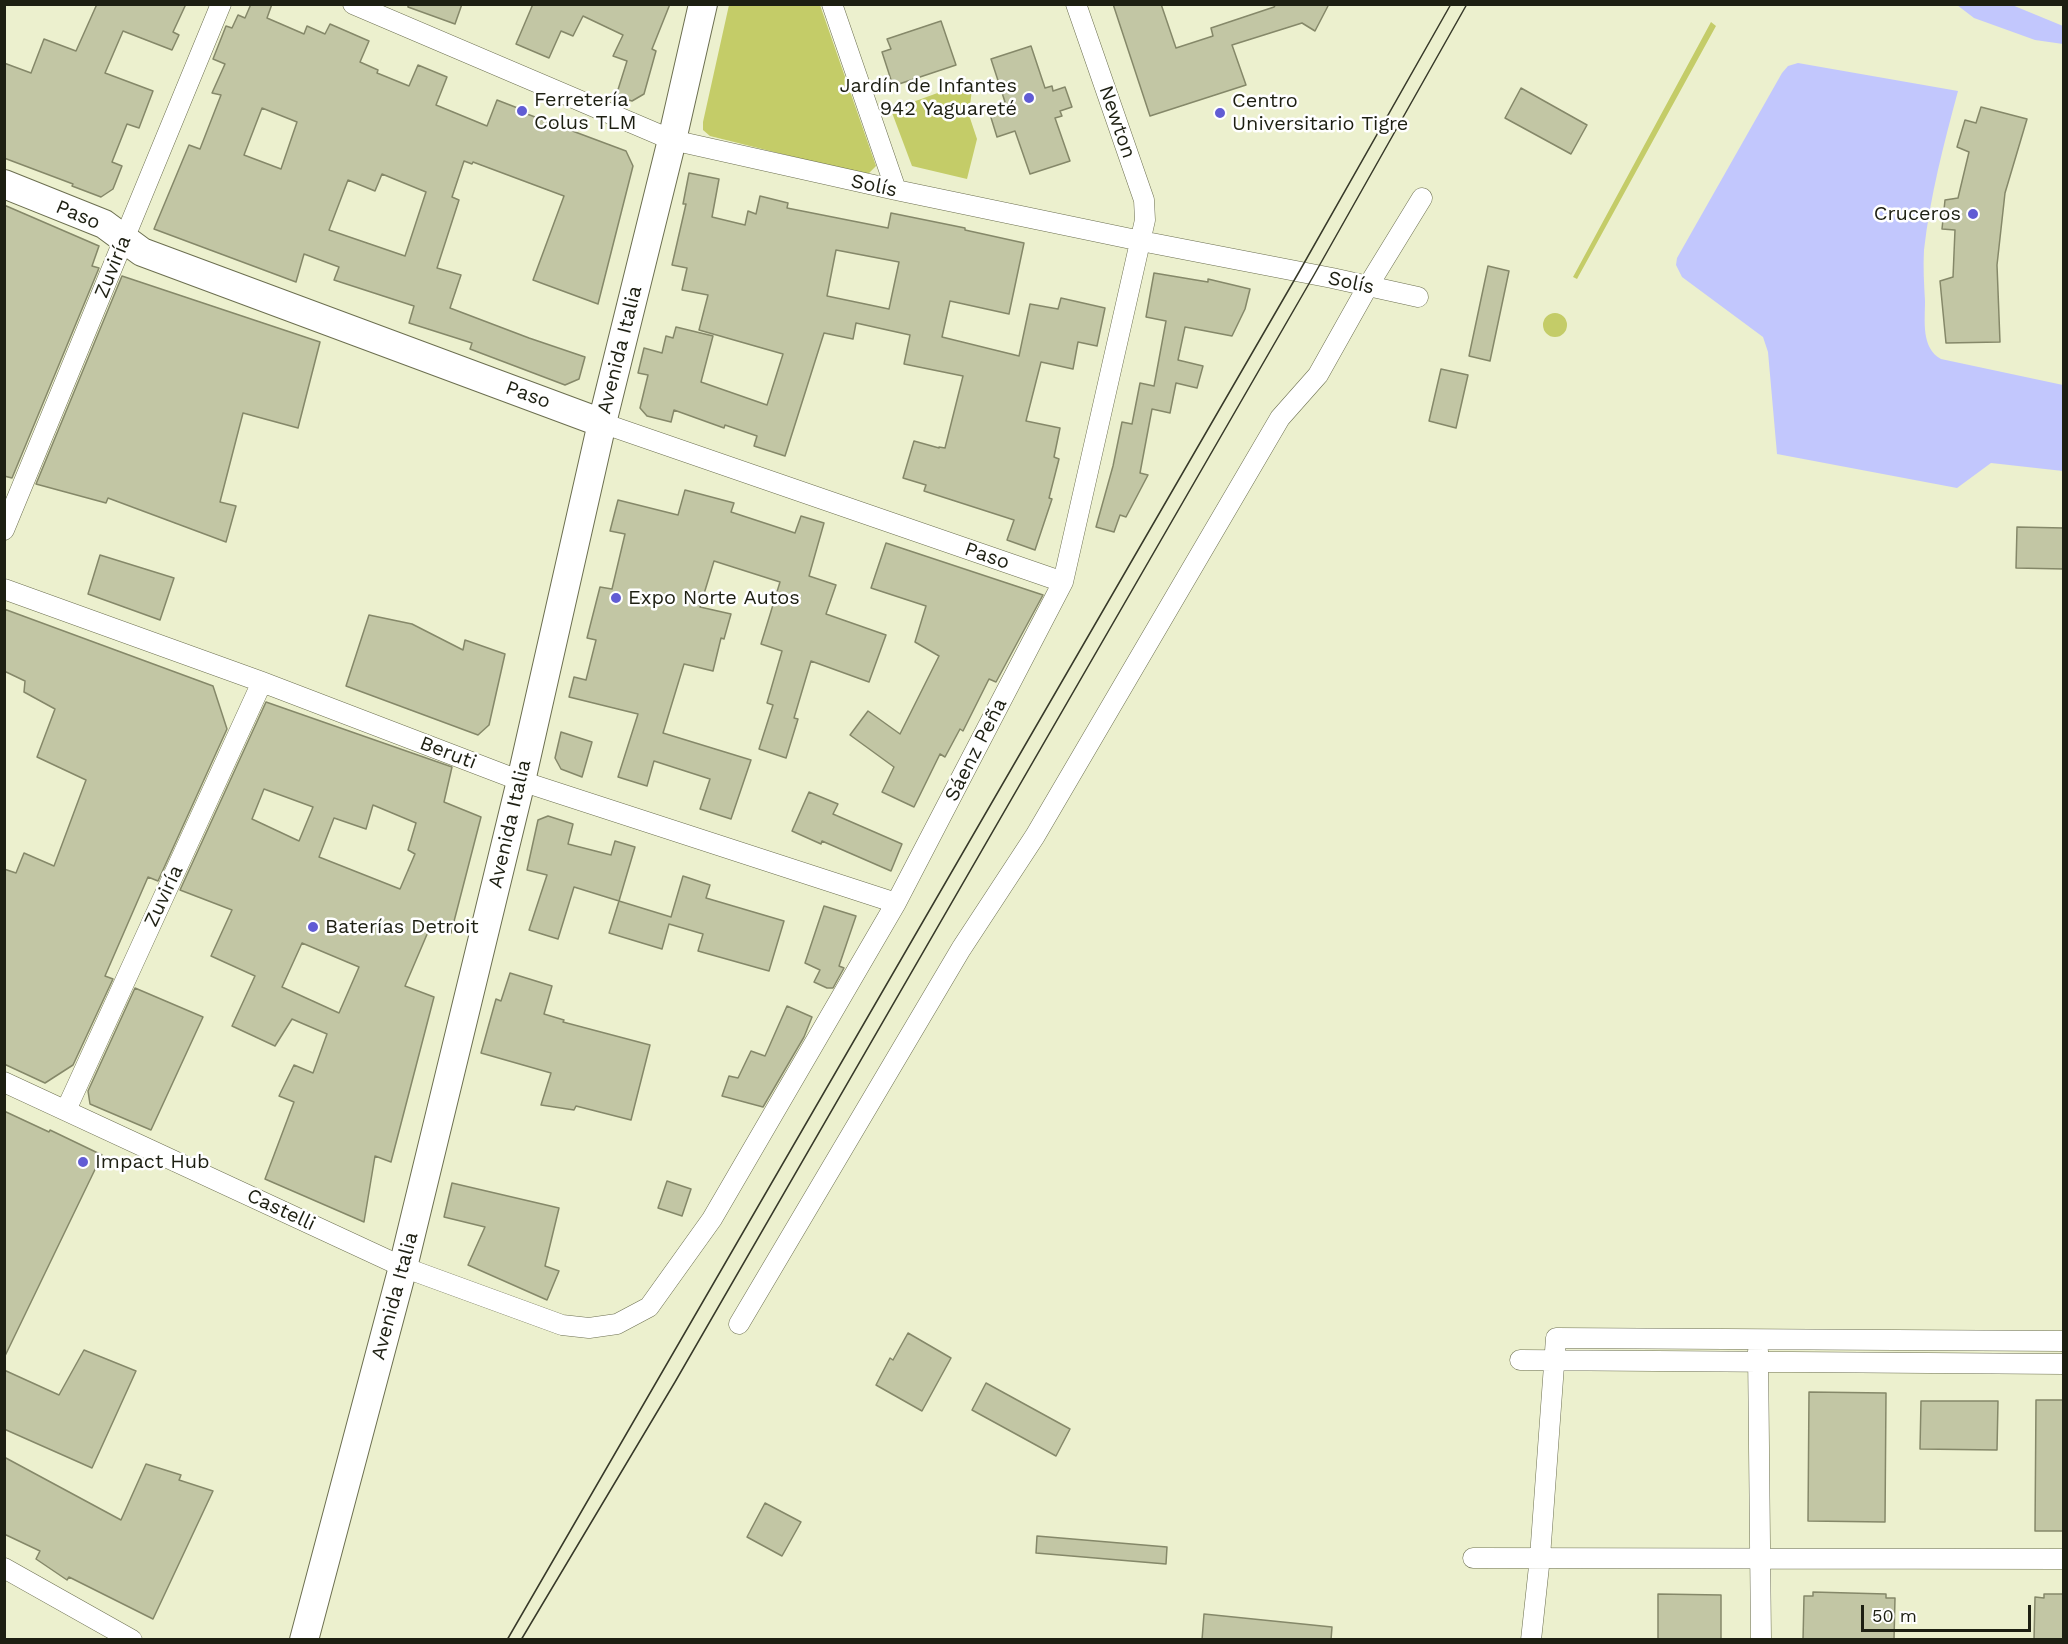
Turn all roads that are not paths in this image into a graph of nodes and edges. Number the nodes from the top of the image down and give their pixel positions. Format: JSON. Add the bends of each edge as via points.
{"nodes":[{"id":1,"x":221,"y":4,"type":"edge"},
{"id":2,"x":353,"y":4,"type":"edge"},
{"id":3,"x":704,"y":4,"type":"edge"},
{"id":4,"x":832,"y":4,"type":"edge"},
{"id":5,"x":1076,"y":4,"type":"edge"},
{"id":6,"x":672,"y":140,"type":"junction"},
{"id":7,"x":4,"y":184,"type":"edge"},
{"id":8,"x":896,"y":190,"type":"junction"},
{"id":9,"x":1422,"y":198,"type":"dead end"},
{"id":10,"x":124,"y":239,"type":"junction"},
{"id":11,"x":1141,"y":241,"type":"junction"},
{"id":12,"x":1368,"y":286,"type":"junction"},
{"id":13,"x":1418,"y":297,"type":"dead end"},
{"id":14,"x":602,"y":423,"type":"junction"},
{"id":15,"x":4,"y":530,"type":"edge"},
{"id":16,"x":1063,"y":582,"type":"junction"},
{"id":17,"x":4,"y":589,"type":"edge"},
{"id":18,"x":262,"y":682,"type":"junction"},
{"id":19,"x":521,"y":781,"type":"junction"},
{"id":20,"x":896,"y":903,"type":"junction"},
{"id":21,"x":4,"y":1082,"type":"edge"},
{"id":22,"x":66,"y":1110,"type":"junction"},
{"id":23,"x":403,"y":1267,"type":"junction"},
{"id":24,"x":739,"y":1324,"type":"dead end"},
{"id":25,"x":562,"y":1325,"type":"joint"},
{"id":26,"x":1758,"y":1340,"type":"junction"},
{"id":27,"x":2064,"y":1341,"type":"edge"},
{"id":28,"x":1520,"y":1360,"type":"dead end"},
{"id":29,"x":1555,"y":1361,"type":"junction"},
{"id":30,"x":1758,"y":1362,"type":"junction"},
{"id":31,"x":2064,"y":1364,"type":"edge"},
{"id":32,"x":1540,"y":1557,"type":"junction"},
{"id":33,"x":1473,"y":1558,"type":"dead end"},
{"id":34,"x":1760,"y":1559,"type":"junction"},
{"id":35,"x":2064,"y":1559,"type":"edge"},
{"id":36,"x":4,"y":1568,"type":"edge"},
{"id":37,"x":132,"y":1640,"type":"edge"},
{"id":38,"x":304,"y":1640,"type":"edge"},
{"id":39,"x":1531,"y":1640,"type":"edge"},
{"id":40,"x":1761,"y":1640,"type":"edge"}],
"edges":[{"from":1,"to":10,"type":"street","name":"Zuviría"},
{"from":2,"to":6,"type":"street","name":"Solís"},
{"from":3,"to":6,"type":"street","name":"Avenida Italia"},
{"from":4,"to":8,"type":"street"},
{"from":5,"to":11,"type":"street","name":"Newton","via":[[1144,200]]},
{"from":6,"to":8,"type":"street","name":"Solís"},
{"from":6,"to":14,"type":"street","name":"Avenida Italia"},
{"from":7,"to":10,"type":"street","name":"Paso","via":[[104,224]]},
{"from":8,"to":11,"type":"street","name":"Solís"},
{"from":9,"to":12,"type":"street"},
{"from":10,"to":14,"type":"street","name":"Paso","via":[[142,252]]},
{"from":10,"to":15,"type":"street","name":"Zuviría"},
{"from":11,"to":12,"type":"street","name":"Solís"},
{"from":11,"to":16,"type":"street","name":"Sáenz Peña"},
{"from":12,"to":13,"type":"street","name":"Solís"},
{"from":12,"to":24,"type":"street","via":[[1318,375],[1280,418],[1035,836],[961,950]]},
{"from":14,"to":16,"type":"street","name":"Paso"},
{"from":14,"to":19,"type":"street","name":"Avenida Italia"},
{"from":16,"to":20,"type":"street","name":"Sáenz Peña"},
{"from":17,"to":18,"type":"street","name":"Beruti"},
{"from":18,"to":19,"type":"street","name":"Beruti"},
{"from":18,"to":22,"type":"street","name":"Zuviría"},
{"from":19,"to":20,"type":"street","name":"Beruti"},
{"from":19,"to":23,"type":"street","name":"Avenida Italia"},
{"from":20,"to":25,"type":"street","name":"Sáenz Peña","via":[[712,1219],[649,1307],[617,1324],[589,1328]]},
{"from":21,"to":22,"type":"street","name":"Castelli"},
{"from":22,"to":23,"type":"street","name":"Castelli"},
{"from":23,"to":25,"type":"street","name":"Castelli"},
{"from":23,"to":38,"type":"street","name":"Avenida Italia"},
{"from":26,"to":27,"type":"street"},
{"from":26,"to":29,"type":"street","via":[[1556,1338]]},
{"from":26,"to":30,"type":"street"},
{"from":28,"to":29,"type":"street"},
{"from":29,"to":30,"type":"street"},
{"from":29,"to":32,"type":"street"},
{"from":30,"to":31,"type":"street"},
{"from":30,"to":34,"type":"street"},
{"from":32,"to":33,"type":"street"},
{"from":32,"to":34,"type":"street"},
{"from":32,"to":39,"type":"street"},
{"from":34,"to":35,"type":"street"},
{"from":34,"to":40,"type":"street"},
{"from":36,"to":37,"type":"street"}]}
